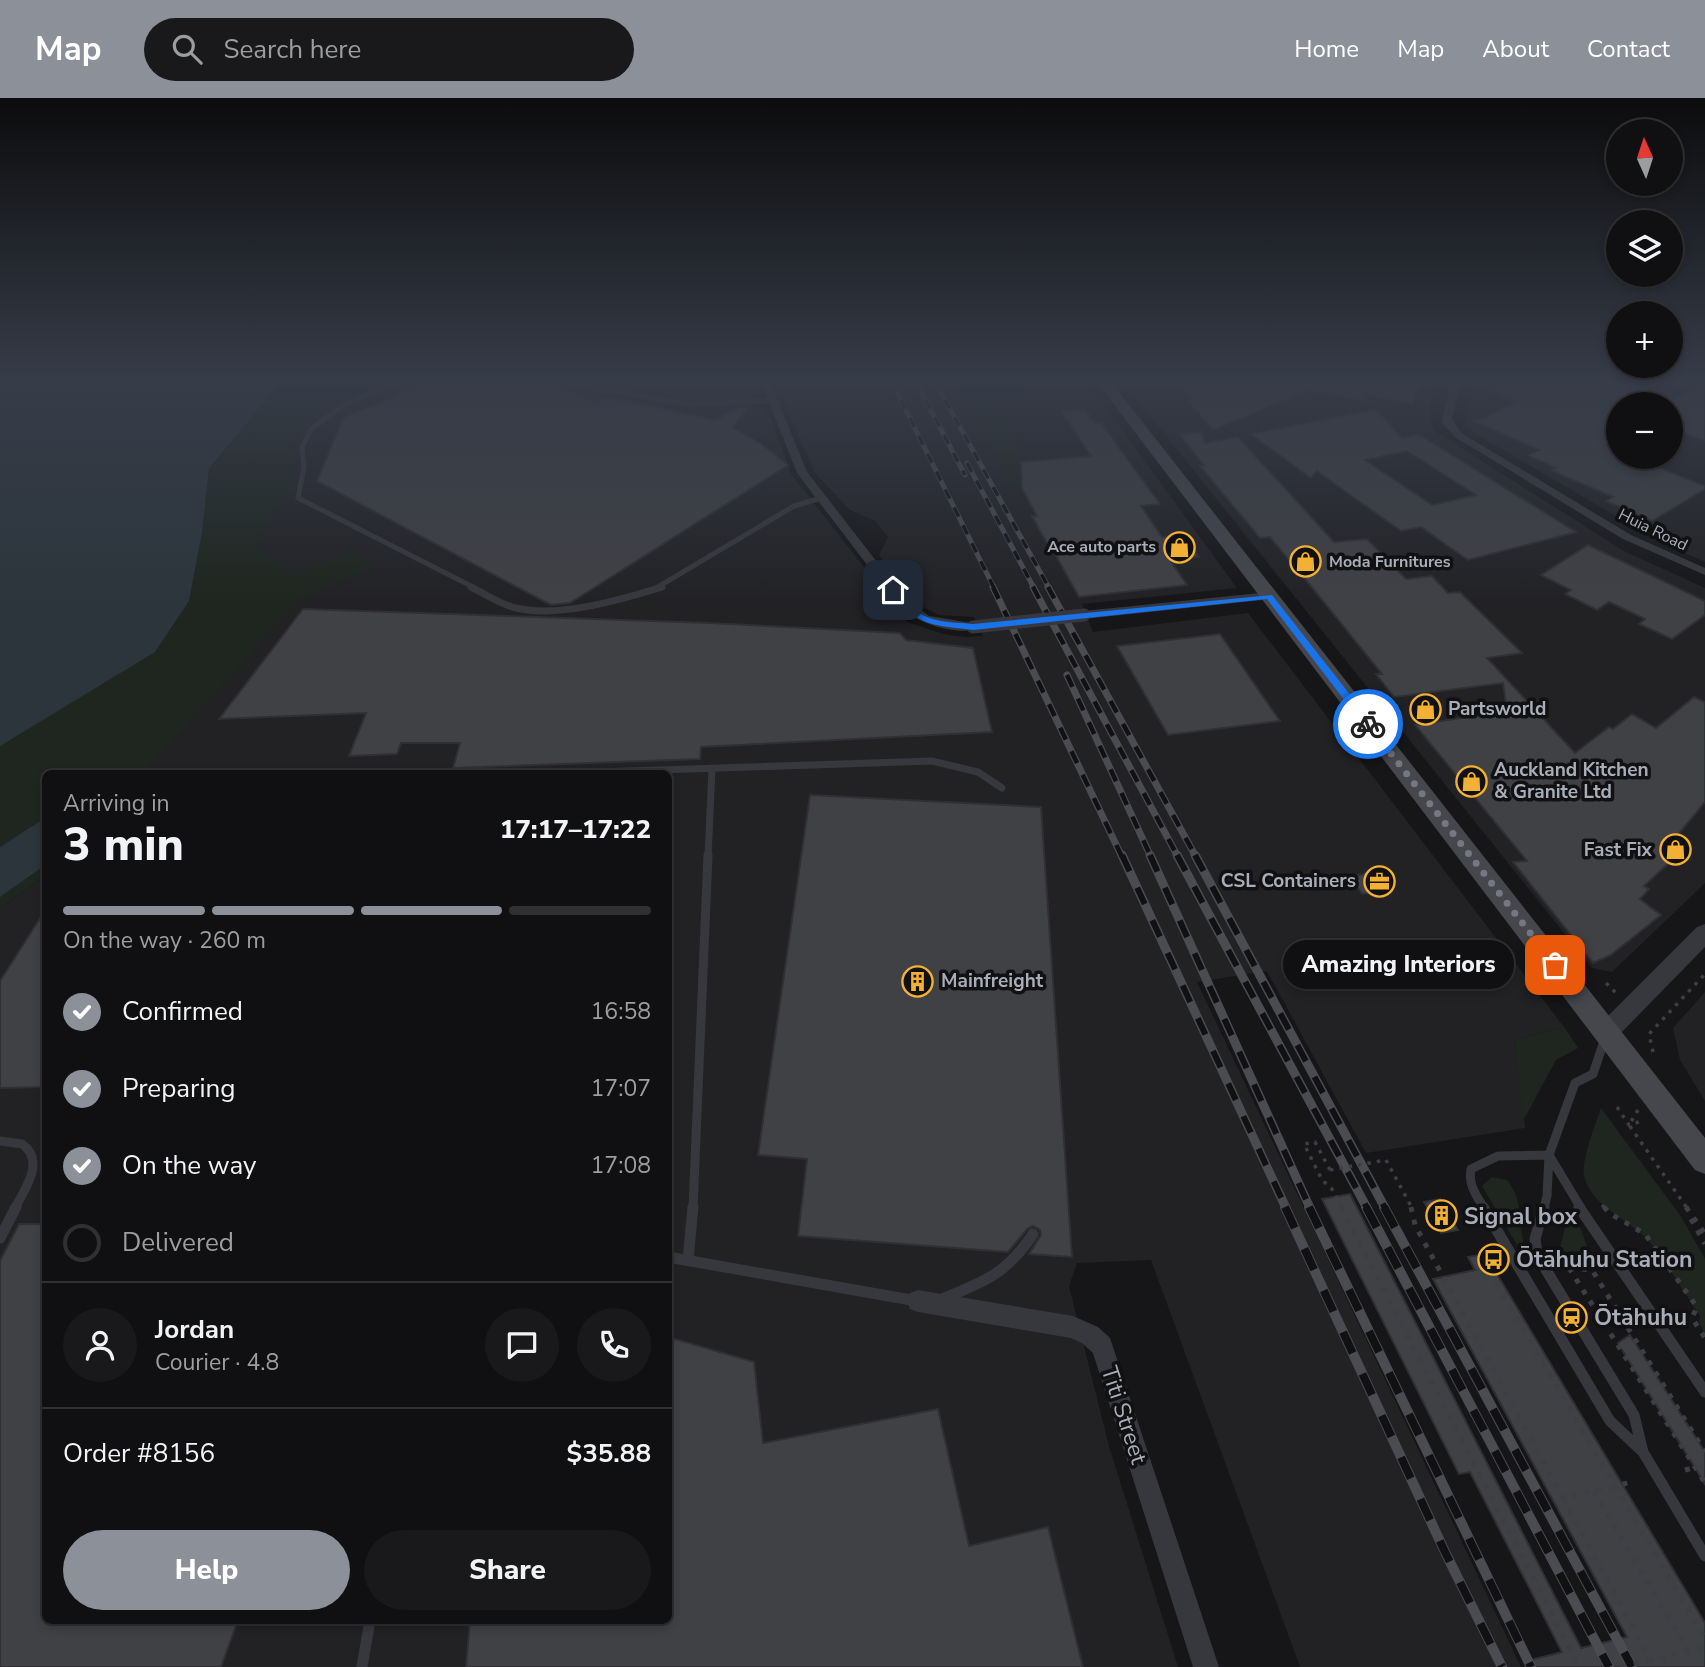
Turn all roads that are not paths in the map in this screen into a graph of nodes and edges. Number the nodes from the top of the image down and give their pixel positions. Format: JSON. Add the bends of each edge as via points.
{"nodes":[{"id":1,"x":302,"y":455,"type":"edge"},
{"id":2,"x":794,"y":455,"type":"edge"},
{"id":3,"x":1160,"y":455,"type":"edge"},
{"id":4,"x":1492,"y":455,"type":"edge"},
{"id":5,"x":821,"y":498,"type":"junction"},
{"id":6,"x":1705,"y":572,"type":"edge"},
{"id":7,"x":1269,"y":596,"type":"junction"},
{"id":8,"x":712,"y":768,"type":"junction"},
{"id":9,"x":654,"y":770,"type":"edge"},
{"id":10,"x":1002,"y":788,"type":"dead end"},
{"id":11,"x":1705,"y":933,"type":"edge"},
{"id":12,"x":1607,"y":1032,"type":"junction"},
{"id":13,"x":0,"y":1141,"type":"edge"},
{"id":14,"x":1549,"y":1155,"type":"junction"},
{"id":15,"x":1705,"y":1160,"type":"edge"},
{"id":16,"x":1033,"y":1234,"type":"dead end"},
{"id":17,"x":0,"y":1238,"type":"edge"},
{"id":18,"x":672,"y":1258,"type":"edge"},
{"id":19,"x":688,"y":1260,"type":"junction"},
{"id":20,"x":918,"y":1301,"type":"junction"},
{"id":21,"x":1703,"y":1387,"type":"edge"},
{"id":22,"x":1643,"y":1452,"type":"junction"},
{"id":23,"x":1705,"y":1556,"type":"edge"},
{"id":24,"x":369,"y":1624,"type":"edge"},
{"id":25,"x":362,"y":1667,"type":"edge"},
{"id":26,"x":1206,"y":1667,"type":"edge"}],
"edges":[{"from":1,"to":5,"type":"lane","via":[[305,468],[296,487],[298,498],[513,608],[544,612],[621,600],[661,587],[794,506]]},
{"from":2,"to":5,"type":"street"},
{"from":3,"to":7,"type":"main road"},
{"from":4,"to":6,"type":"street","name":"Huia Road","via":[[1627,537]]},
{"from":5,"to":7,"type":"street","bridge":true,"via":[[910,611],[935,623],[973,627]]},
{"from":7,"to":12,"type":"main road"},
{"from":8,"to":9,"type":"lane"},
{"from":8,"to":10,"type":"lane","via":[[932,761],[978,772]]},
{"from":8,"to":19,"type":"lane"},
{"from":11,"to":12,"type":"street"},
{"from":12,"to":14,"type":"lane","via":[[1593,1074],[1576,1083]]},
{"from":12,"to":15,"type":"main road"},
{"from":13,"to":17,"type":"lane","via":[[21,1142],[30,1148],[34,1163],[33,1174]]},
{"from":14,"to":21,"type":"lane"},
{"from":14,"to":22,"type":"lane","via":[[1547,1196],[1535,1239],[1537,1255],[1634,1415]]},
{"from":14,"to":22,"type":"lane","via":[[1490,1158],[1471,1169],[1469,1179],[1610,1421]]},
{"from":16,"to":20,"type":"lane","via":[[1020,1254],[986,1282],[953,1296]]},
{"from":18,"to":19,"type":"lane"},
{"from":19,"to":20,"type":"lane"},
{"from":20,"to":26,"type":"street","name":"Titi Street","via":[[1073,1327],[1101,1346]]},
{"from":22,"to":23,"type":"lane"},
{"from":24,"to":25,"type":"lane"}]}
